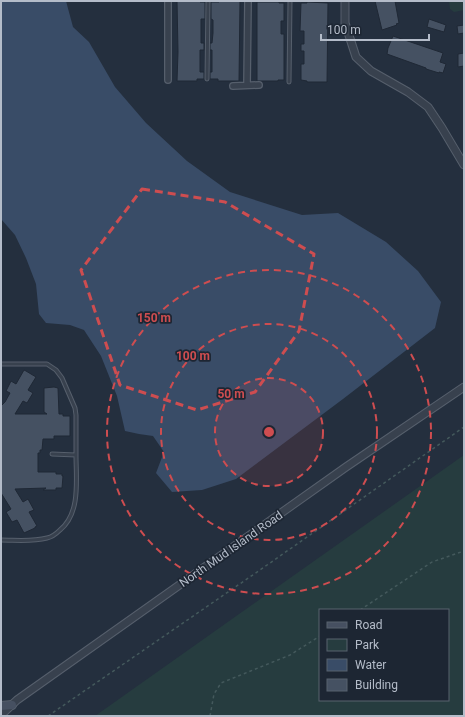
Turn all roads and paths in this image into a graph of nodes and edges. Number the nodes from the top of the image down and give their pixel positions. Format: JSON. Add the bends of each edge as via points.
{"nodes":[{"id":1,"x":168,"y":1,"type":"edge"},
{"id":2,"x":208,"y":1,"type":"edge"},
{"id":3,"x":248,"y":1,"type":"edge"},
{"id":4,"x":290,"y":1,"type":"edge"},
{"id":5,"x":345,"y":1,"type":"edge"},
{"id":6,"x":207,"y":79,"type":"dead end"},
{"id":7,"x":168,"y":80,"type":"dead end"},
{"id":8,"x":289,"y":82,"type":"dead end"},
{"id":9,"x":247,"y":85,"type":"junction"},
{"id":10,"x":259,"y":85,"type":"dead end"},
{"id":11,"x":233,"y":86,"type":"dead end"},
{"id":12,"x":464,"y":166,"type":"edge"},
{"id":13,"x":1,"y":364,"type":"edge"},
{"id":14,"x":464,"y":387,"type":"edge"},
{"id":15,"x":464,"y":427,"type":"edge"},
{"id":16,"x":52,"y":454,"type":"dead end"},
{"id":17,"x":76,"y":455,"type":"junction"},
{"id":18,"x":1,"y":540,"type":"edge"},
{"id":19,"x":464,"y":551,"type":"edge"},
{"id":20,"x":362,"y":609,"type":"edge"},
{"id":21,"x":319,"y":637,"type":"edge"},
{"id":22,"x":12,"y":705,"type":"junction"},
{"id":23,"x":1,"y":706,"type":"edge"},
{"id":24,"x":1,"y":716,"type":"edge"},
{"id":25,"x":48,"y":716,"type":"edge"},
{"id":26,"x":210,"y":716,"type":"edge"}],
"edges":[{"from":1,"to":7,"type":"street"},
{"from":2,"to":6,"type":"lane"},
{"from":3,"to":9,"type":"street"},
{"from":4,"to":8,"type":"lane"},
{"from":5,"to":12,"type":"street","via":[[345,23],[356,57],[372,72],[408,92],[428,107]]},
{"from":9,"to":10,"type":"street"},
{"from":9,"to":11,"type":"street"},
{"from":13,"to":17,"type":"lane","via":[[47,364],[56,370],[75,408]]},
{"from":14,"to":22,"type":"street","name":"North Mud Island Road","via":[[346,467]]},
{"from":15,"to":25,"type":"path"},
{"from":16,"to":17,"type":"lane"},
{"from":17,"to":18,"type":"lane","via":[[76,497],[70,519],[64,527],[49,538]]},
{"from":19,"to":20,"type":"path","via":[[432,562]]},
{"from":21,"to":26,"type":"path","via":[[290,655],[221,683],[214,694]]},
{"from":22,"to":23,"type":"main road"},
{"from":22,"to":24,"type":"street","name":"North Mud Island Road"}]}
